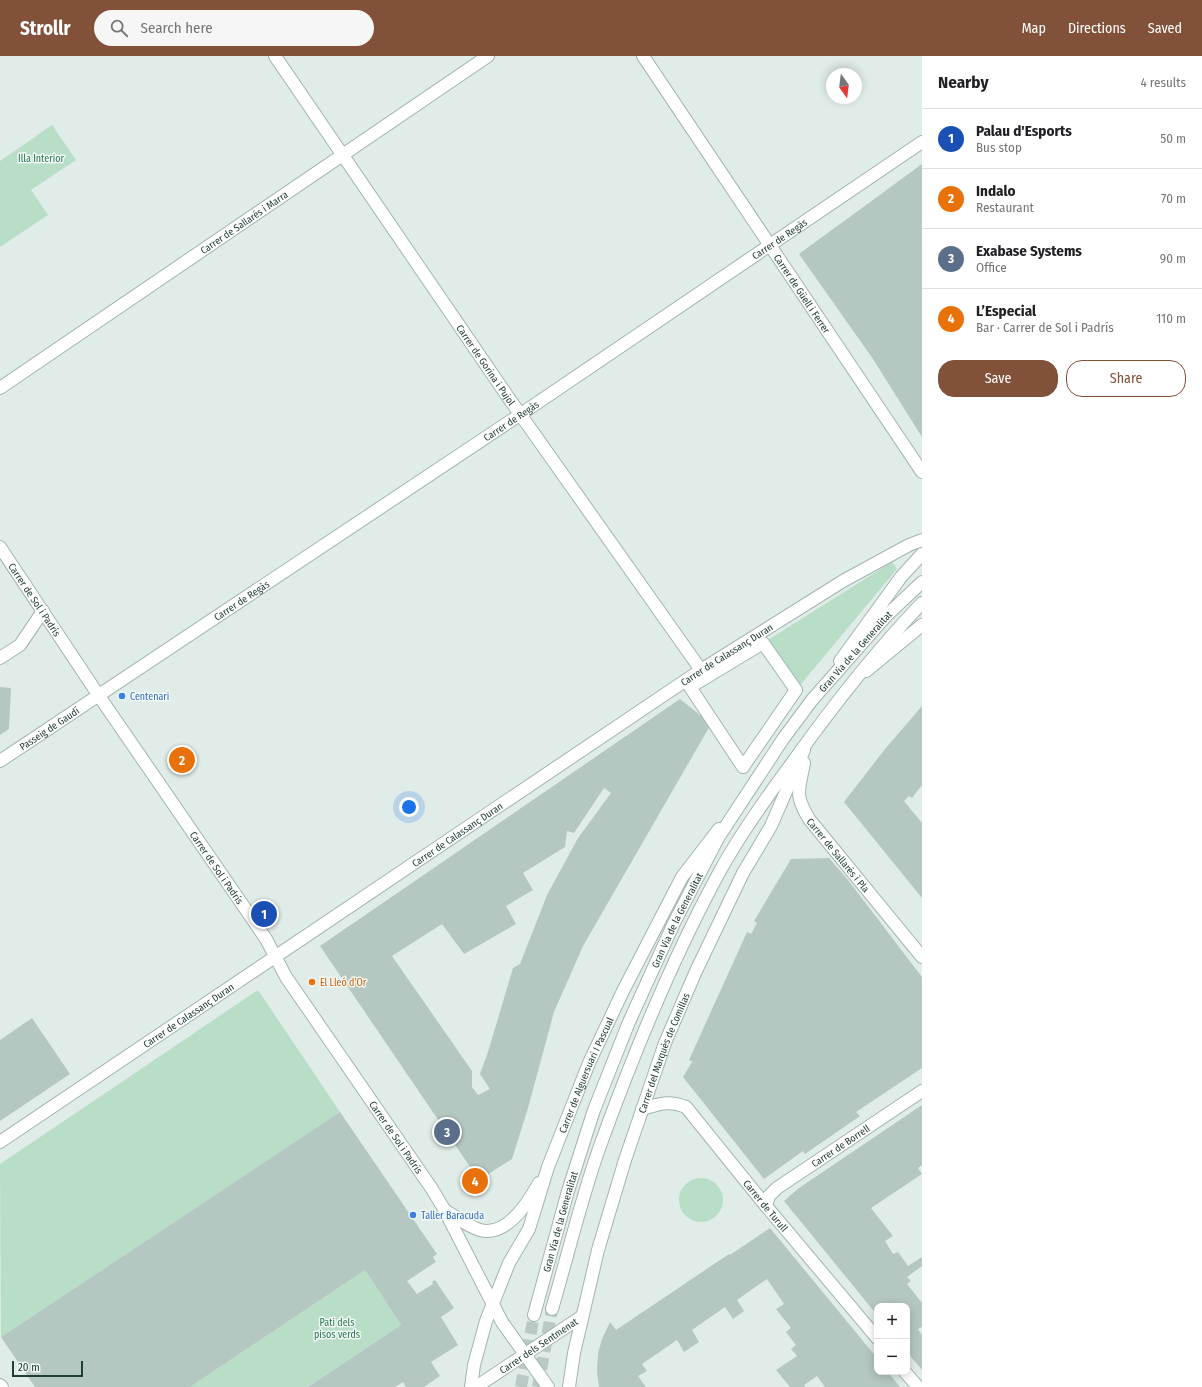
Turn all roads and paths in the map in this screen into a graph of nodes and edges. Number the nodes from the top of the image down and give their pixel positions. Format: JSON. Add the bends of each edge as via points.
{"nodes":[{"id":1,"x":275,"y":56,"type":"edge"},
{"id":2,"x":488,"y":56,"type":"edge"},
{"id":3,"x":643,"y":56,"type":"edge"},
{"id":4,"x":922,"y":142,"type":"edge"},
{"id":5,"x":342,"y":155,"type":"junction"},
{"id":6,"x":770,"y":245,"type":"junction"},
{"id":7,"x":0,"y":388,"type":"edge"},
{"id":8,"x":521,"y":414,"type":"junction"},
{"id":9,"x":922,"y":472,"type":"edge"},
{"id":10,"x":922,"y":540,"type":"edge"},
{"id":11,"x":0,"y":547,"type":"edge"},
{"id":12,"x":922,"y":554,"type":"edge"},
{"id":13,"x":922,"y":582,"type":"edge"},
{"id":14,"x":922,"y":603,"type":"edge"},
{"id":15,"x":43,"y":612,"type":"junction"},
{"id":16,"x":922,"y":625,"type":"edge"},
{"id":17,"x":0,"y":658,"type":"edge"},
{"id":18,"x":701,"y":670,"type":"junction"},
{"id":19,"x":850,"y":685,"type":"junction"},
{"id":20,"x":690,"y":687,"type":"joint"},
{"id":21,"x":99,"y":696,"type":"junction"},
{"id":22,"x":812,"y":700,"type":"junction"},
{"id":23,"x":809,"y":738,"type":"junction"},
{"id":24,"x":0,"y":761,"type":"edge"},
{"id":25,"x":752,"y":787,"type":"junction"},
{"id":26,"x":275,"y":957,"type":"junction"},
{"id":27,"x":922,"y":957,"type":"edge"},
{"id":28,"x":922,"y":1091,"type":"edge"},
{"id":29,"x":642,"y":1110,"type":"junction"},
{"id":30,"x":0,"y":1142,"type":"edge"},
{"id":31,"x":548,"y":1166,"type":"junction"},
{"id":32,"x":766,"y":1206,"type":"junction"},
{"id":33,"x":444,"y":1209,"type":"junction"},
{"id":34,"x":492,"y":1304,"type":"junction"},
{"id":35,"x":552,"y":1309,"type":"tunnel mouth"},
{"id":36,"x":534,"y":1315,"type":"tunnel mouth"},
{"id":37,"x":582,"y":1317,"type":"junction"},
{"id":38,"x":874,"y":1334,"type":"edge"},
{"id":39,"x":524,"y":1353,"type":"junction"},
{"id":40,"x":908,"y":1375,"type":"edge"},
{"id":41,"x":0,"y":1384,"type":"edge"},
{"id":42,"x":2,"y":1387,"type":"edge"},
{"id":43,"x":471,"y":1387,"type":"edge"},
{"id":44,"x":476,"y":1387,"type":"edge"},
{"id":45,"x":548,"y":1387,"type":"edge"},
{"id":46,"x":569,"y":1387,"type":"edge"},
{"id":47,"x":918,"y":1387,"type":"edge"}],
"edges":[{"from":1,"to":5,"type":"street","name":"Carrer de Gorina i Pujol"},
{"from":2,"to":5,"type":"street","name":"Carrer de Sallarés i Marra"},
{"from":3,"to":6,"type":"street","name":"Carrer de Güell i Ferrer"},
{"from":4,"to":6,"type":"street","name":"Carrer de Regàs"},
{"from":5,"to":7,"type":"street","name":"Carrer de Sallarés i Marra"},
{"from":5,"to":8,"type":"street","name":"Carrer de Gorina i Pujol"},
{"from":6,"to":8,"type":"street","name":"Carrer de Regàs"},
{"from":6,"to":9,"type":"street","name":"Carrer de Güell i Ferrer"},
{"from":8,"to":18,"type":"street","name":"Carrer de Gorina i Pujol"},
{"from":8,"to":21,"type":"street","name":"Carrer de Regàs"},
{"from":10,"to":18,"type":"street","name":"Carrer de Calassanç Duran","via":[[843,581]]},
{"from":11,"to":15,"type":"street","name":"Carrer de Sol i Padrís"},
{"from":12,"to":22,"type":"street","via":[[901,577]]},
{"from":13,"to":22,"type":"street","name":"Gran Via de la Generalitat","via":[[886,616]]},
{"from":14,"to":19,"type":"street","name":"Gran Via de la Generalitat","via":[[878,650]]},
{"from":15,"to":17,"type":"street","via":[[20,645]]},
{"from":15,"to":21,"type":"street","name":"Carrer de Sol i Padrís"},
{"from":16,"to":19,"type":"street"},
{"from":18,"to":26,"type":"street","name":"Carrer de Calassanç Duran"},
{"from":19,"to":23,"type":"street","name":"Gran Via de la Generalitat"},
{"from":20,"to":20,"type":"street","via":[[763,643],[796,690],[743,766]]},
{"from":21,"to":24,"type":"street","name":"Passeig de Gaudí"},
{"from":21,"to":26,"type":"street","name":"Carrer de Sol i Padrís","via":[[266,939]]},
{"from":22,"to":25,"type":"street","name":"Gran Via de la Generalitat"},
{"from":23,"to":27,"type":"street","name":"Carrer de Sallarès i Pla","via":[[798,796],[802,808]]},
{"from":23,"to":29,"type":"street","name":"Carrer del Marquès de Comillas","via":[[771,826],[743,873],[696,971],[665,1044]]},
{"from":23,"to":35,"type":"street","name":"Gran Via de la Generalitat","via":[[755,814],[721,871],[662,987],[600,1148]]},
{"from":25,"to":31,"type":"street","name":"Carrer de Alguersuari I Pascual","via":[[682,877],[589,1063]]},
{"from":25,"to":36,"type":"street","name":"Gran Via de la Generalitat","via":[[718,838],[674,923],[618,1048],[594,1110],[568,1191]]},
{"from":26,"to":30,"type":"street","name":"Carrer de Calassanç Duran"},
{"from":26,"to":33,"type":"street","name":"Carrer de Sol i Padrís","via":[[286,978]]},
{"from":28,"to":32,"type":"street","name":"Carrer de Borrell","via":[[777,1188],[769,1196]]},
{"from":29,"to":32,"type":"street","name":"Carrer de Turull","via":[[661,1103],[674,1102],[686,1106]]},
{"from":29,"to":37,"type":"street","name":"Carrer del Marquès de Comillas","via":[[598,1250]]},
{"from":31,"to":33,"type":"street","name":"Carrer de Sol i Padrís","via":[[508,1225],[480,1230]]},
{"from":31,"to":34,"type":"street","name":"Carrer de Alguersuari I Pascual","via":[[528,1229],[509,1263]]},
{"from":32,"to":38,"type":"street","name":"Carrer de Turull"},
{"from":33,"to":34,"type":"street","name":"Carrer de Sol i Padrís"},
{"from":34,"to":39,"type":"street","name":"Carrer de Sol i Padrís"},
{"from":34,"to":43,"type":"street","name":"Carrer de Alguersuari I Pascual","via":[[474,1365]]},
{"from":37,"to":39,"type":"street","name":"Carrer dels Sentmenat"},
{"from":37,"to":46,"type":"street","name":"Carrer del Marquès de Comillas"},
{"from":39,"to":44,"type":"street","name":"Carrer dels Sentmenat"},
{"from":39,"to":45,"type":"street","name":"Carrer de Sol i Padrís"},
{"from":40,"to":47,"type":"street"},
{"from":41,"to":42,"type":"street"}]}
